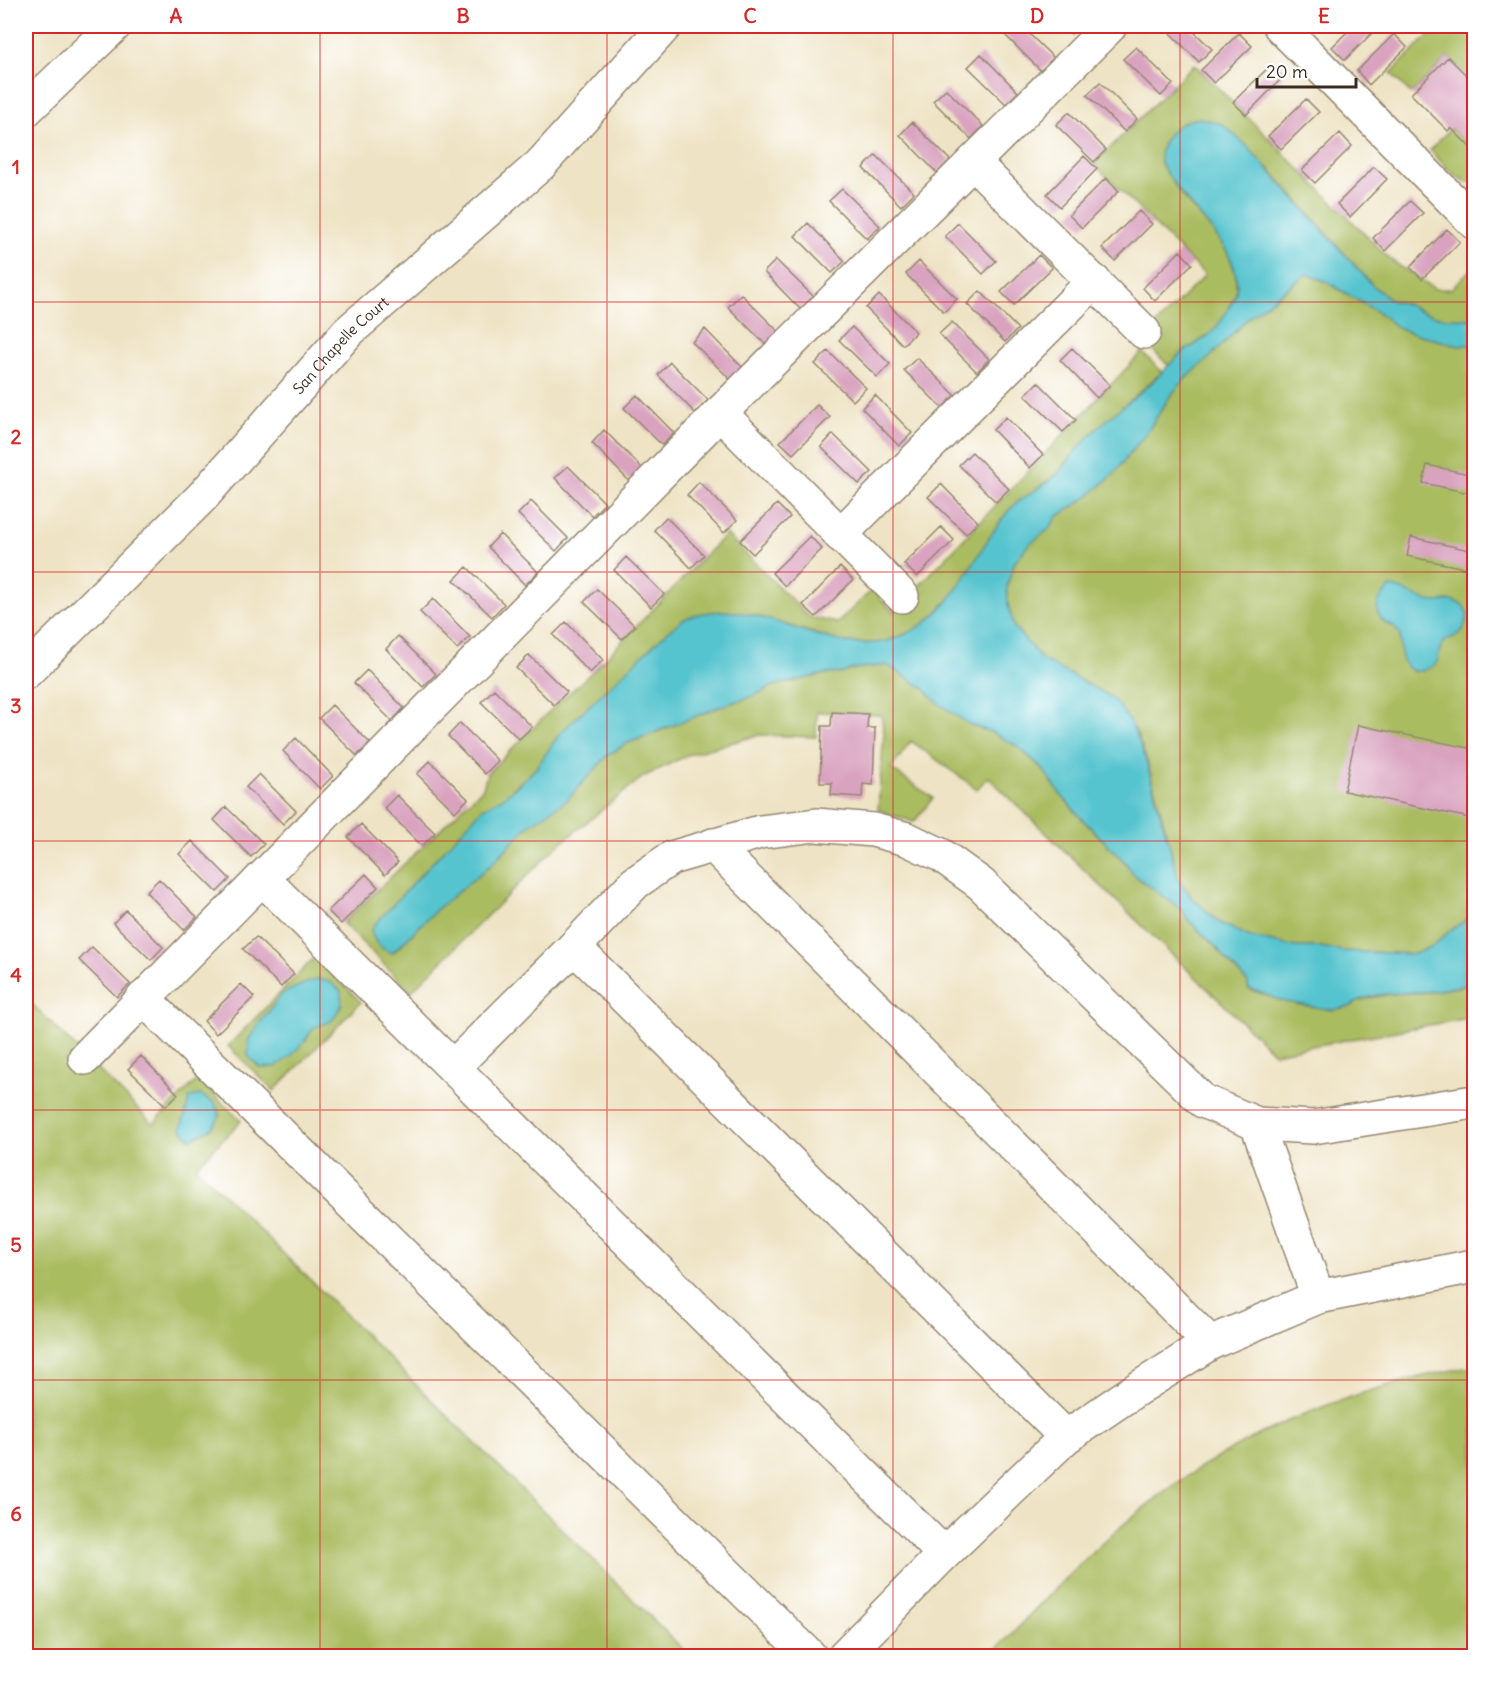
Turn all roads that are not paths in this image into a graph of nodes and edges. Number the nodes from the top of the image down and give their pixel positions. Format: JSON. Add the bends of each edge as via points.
{"nodes":[{"id":1,"x":114,"y":26,"type":"edge"},
{"id":2,"x":665,"y":26,"type":"edge"},
{"id":3,"x":1110,"y":26,"type":"edge"},
{"id":4,"x":1280,"y":26,"type":"edge"},
{"id":5,"x":26,"y":110,"type":"edge"},
{"id":6,"x":973,"y":162,"type":"junction"},
{"id":7,"x":1474,"y":222,"type":"edge"},
{"id":8,"x":1094,"y":281,"type":"junction"},
{"id":9,"x":1144,"y":332,"type":"dead end"},
{"id":10,"x":720,"y":412,"type":"junction"},
{"id":11,"x":840,"y":535,"type":"junction"},
{"id":12,"x":902,"y":597,"type":"dead end"},
{"id":13,"x":26,"y":672,"type":"edge"},
{"id":14,"x":713,"y":845,"type":"junction"},
{"id":15,"x":262,"y":878,"type":"junction"},
{"id":16,"x":574,"y":947,"type":"junction"},
{"id":17,"x":143,"y":998,"type":"junction"},
{"id":18,"x":85,"y":1058,"type":"dead end"},
{"id":19,"x":453,"y":1067,"type":"junction"},
{"id":20,"x":1474,"y":1102,"type":"edge"},
{"id":21,"x":1257,"y":1124,"type":"junction"},
{"id":22,"x":1474,"y":1266,"type":"edge"},
{"id":23,"x":1318,"y":1297,"type":"junction"},
{"id":24,"x":1210,"y":1343,"type":"junction"},
{"id":25,"x":1066,"y":1437,"type":"junction"},
{"id":26,"x":944,"y":1554,"type":"junction"},
{"id":27,"x":810,"y":1656,"type":"edge"},
{"id":28,"x":844,"y":1656,"type":"edge"}],
"edges":[{"from":1,"to":5,"type":"street"},
{"from":2,"to":13,"type":"street","name":"San Chapelle Court","via":[[540,165],[348,332],[202,497]]},
{"from":3,"to":6,"type":"street"},
{"from":4,"to":7,"type":"street"},
{"from":6,"to":8,"type":"street"},
{"from":6,"to":10,"type":"street"},
{"from":8,"to":9,"type":"street"},
{"from":8,"to":11,"type":"street"},
{"from":10,"to":11,"type":"street"},
{"from":10,"to":15,"type":"street"},
{"from":11,"to":12,"type":"street"},
{"from":14,"to":16,"type":"street","via":[[671,858],[635,883]]},
{"from":14,"to":21,"type":"street","via":[[760,832],[816,825],[873,830],[907,839],[941,855],[981,884],[1203,1101]]},
{"from":14,"to":24,"type":"street"},
{"from":15,"to":17,"type":"street"},
{"from":15,"to":19,"type":"street"},
{"from":16,"to":19,"type":"street"},
{"from":16,"to":25,"type":"street"},
{"from":17,"to":18,"type":"street"},
{"from":17,"to":27,"type":"street"},
{"from":19,"to":26,"type":"street"},
{"from":20,"to":21,"type":"street","via":[[1313,1127]]},
{"from":21,"to":23,"type":"street"},
{"from":22,"to":23,"type":"street"},
{"from":23,"to":24,"type":"street"},
{"from":24,"to":25,"type":"street"},
{"from":25,"to":26,"type":"street"},
{"from":26,"to":28,"type":"street"}]}
